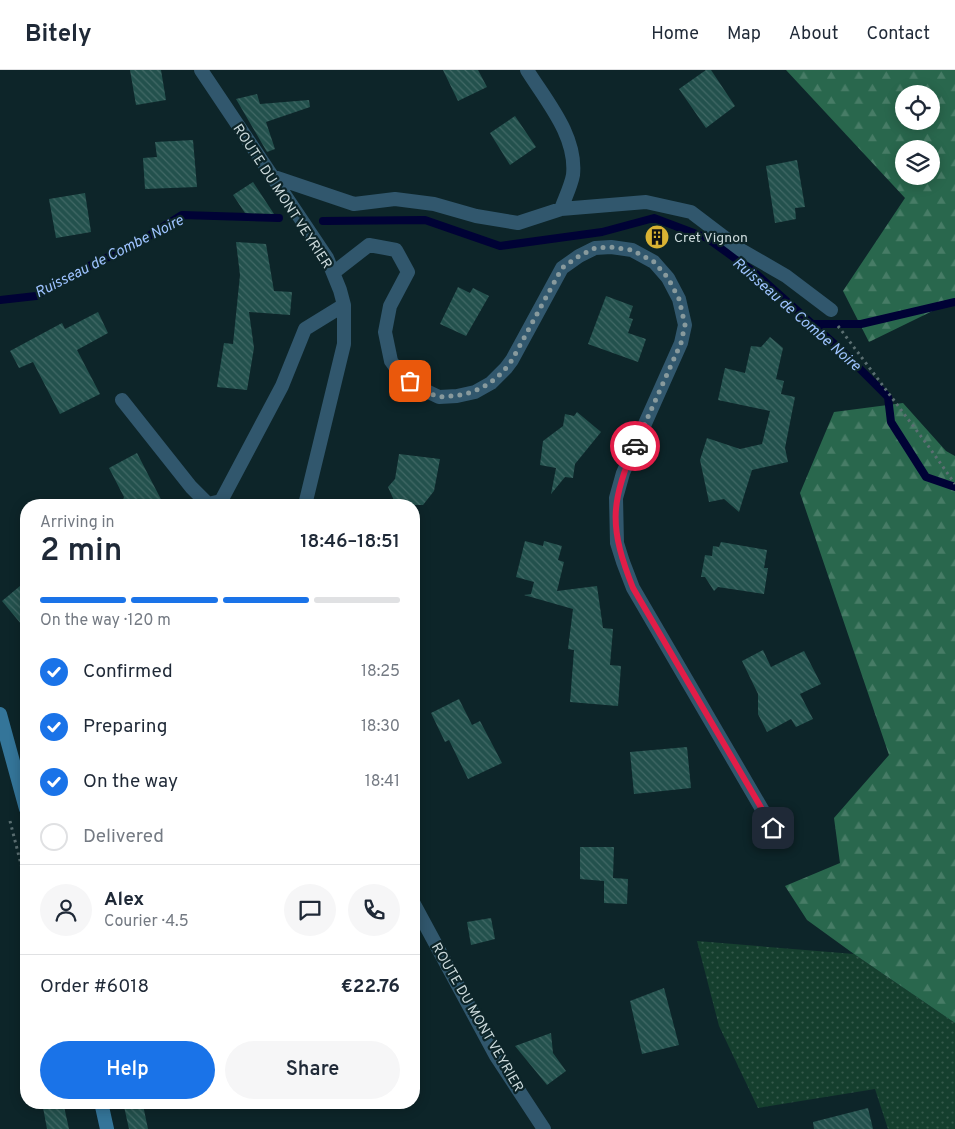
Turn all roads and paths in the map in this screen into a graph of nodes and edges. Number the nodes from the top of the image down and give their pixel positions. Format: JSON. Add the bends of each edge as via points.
{"nodes":[{"id":1,"x":201,"y":70,"type":"edge"},
{"id":2,"x":527,"y":70,"type":"edge"},
{"id":3,"x":272,"y":176,"type":"junction"},
{"id":4,"x":562,"y":209,"type":"junction"},
{"id":5,"x":333,"y":273,"type":"junction"},
{"id":6,"x":344,"y":305,"type":"junction"},
{"id":7,"x":825,"y":306,"type":"joint"},
{"id":8,"x":122,"y":400,"type":"dead end"},
{"id":9,"x":955,"y":484,"type":"edge"},
{"id":10,"x":203,"y":499,"type":"edge"},
{"id":11,"x":222,"y":499,"type":"edge"},
{"id":12,"x":306,"y":499,"type":"edge"},
{"id":13,"x":0,"y":714,"type":"edge"},
{"id":14,"x":20,"y":787,"type":"edge"},
{"id":15,"x":9,"y":818,"type":"dead end"},
{"id":16,"x":773,"y":828,"type":"dead end"},
{"id":17,"x":20,"y":861,"type":"edge"},
{"id":18,"x":420,"y":915,"type":"edge"},
{"id":19,"x":103,"y":1109,"type":"edge"},
{"id":20,"x":107,"y":1129,"type":"edge"},
{"id":21,"x":544,"y":1129,"type":"edge"}],
"edges":[{"from":1,"to":3,"type":"street","name":"ROUTE DU MONT VEYRIER"},
{"from":2,"to":4,"type":"street","via":[[563,127],[572,149],[573,176]]},
{"from":3,"to":4,"type":"street","via":[[354,204],[395,199],[434,204],[518,223]]},
{"from":3,"to":5,"type":"street","name":"ROUTE DU MONT VEYRIER"},
{"from":4,"to":7,"type":"street","via":[[646,202],[691,212]]},
{"from":5,"to":6,"type":"street","name":"ROUTE DU MONT VEYRIER"},
{"from":5,"to":16,"type":"street","via":[[369,245],[396,250],[408,272],[390,306],[386,332],[391,361],[401,375],[418,388],[439,397],[475,392],[491,383],[506,368],[562,268],[579,256],[595,248],[632,250],[654,262],[668,278],[679,299],[685,325],[681,343],[623,473],[616,498],[617,543],[633,588]]},
{"from":6,"to":11,"type":"street","via":[[305,329],[282,386]]},
{"from":6,"to":12,"type":"street","name":"ROUTE DU MONT VEYRIER","via":[[344,344]]},
{"from":7,"to":9,"type":"path"},
{"from":8,"to":10,"type":"street"},
{"from":13,"to":14,"type":"main road"},
{"from":15,"to":17,"type":"path"},
{"from":18,"to":21,"type":"street","name":"ROUTE DU MONT VEYRIER","via":[[496,1056]]},
{"from":19,"to":20,"type":"main road"}]}
